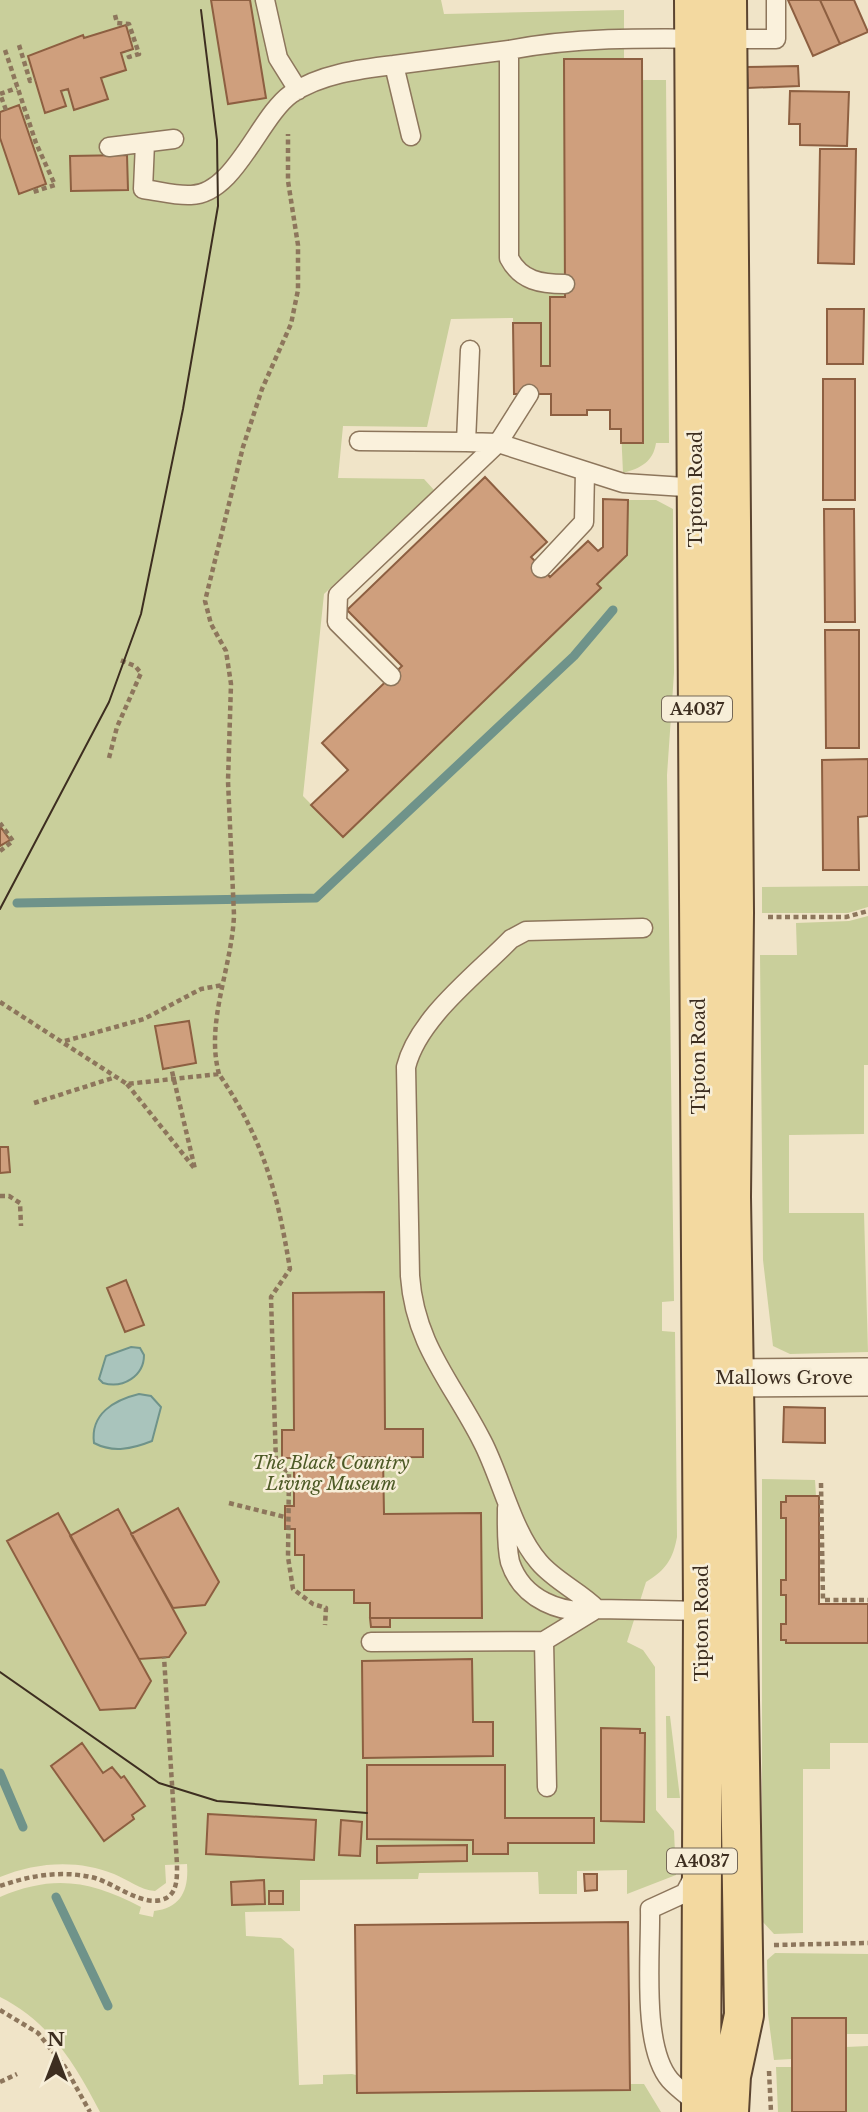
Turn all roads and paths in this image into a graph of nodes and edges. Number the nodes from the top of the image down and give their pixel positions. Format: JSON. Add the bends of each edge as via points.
{"nodes":[{"id":1,"x":265,"y":0,"type":"edge"},
{"id":2,"x":694,"y":0,"type":"edge"},
{"id":3,"x":727,"y":0,"type":"edge"},
{"id":4,"x":775,"y":0,"type":"edge"},
{"id":5,"x":115,"y":15,"type":"dead end"},
{"id":6,"x":710,"y":39,"type":"junction"},
{"id":7,"x":19,"y":45,"type":"dead end"},
{"id":8,"x":5,"y":50,"type":"dead end"},
{"id":9,"x":509,"y":50,"type":"junction"},
{"id":10,"x":127,"y":51,"type":"dead end"},
{"id":11,"x":394,"y":65,"type":"junction"},
{"id":12,"x":35,"y":79,"type":"dead end"},
{"id":13,"x":17,"y":88,"type":"junction"},
{"id":14,"x":298,"y":90,"type":"junction"},
{"id":15,"x":6,"y":110,"type":"dead end"},
{"id":16,"x":286,"y":127,"type":"dead end"},
{"id":17,"x":411,"y":136,"type":"dead end"},
{"id":18,"x":174,"y":139,"type":"dead end"},
{"id":19,"x":145,"y":143,"type":"junction"},
{"id":20,"x":109,"y":146,"type":"dead end"},
{"id":21,"x":32,"y":189,"type":"dead end"},
{"id":22,"x":565,"y":284,"type":"dead end"},
{"id":23,"x":470,"y":350,"type":"dead end"},
{"id":24,"x":529,"y":394,"type":"dead end"},
{"id":25,"x":359,"y":441,"type":"dead end"},
{"id":26,"x":466,"y":442,"type":"junction"},
{"id":27,"x":498,"y":443,"type":"junction"},
{"id":28,"x":585,"y":471,"type":"junction"},
{"id":29,"x":713,"y":488,"type":"junction"},
{"id":30,"x":541,"y":568,"type":"dead end"},
{"id":31,"x":120,"y":660,"type":"dead end"},
{"id":32,"x":391,"y":676,"type":"dead end"},
{"id":33,"x":109,"y":758,"type":"dead end"},
{"id":34,"x":0,"y":823,"type":"edge"},
{"id":35,"x":0,"y":852,"type":"edge"},
{"id":36,"x":868,"y":911,"type":"edge"},
{"id":37,"x":731,"y":915,"type":"junction"},
{"id":38,"x":643,"y":928,"type":"dead end"},
{"id":39,"x":223,"y":985,"type":"junction"},
{"id":40,"x":0,"y":1002,"type":"edge"},
{"id":41,"x":64,"y":1041,"type":"junction"},
{"id":42,"x":171,"y":1067,"type":"dead end"},
{"id":43,"x":219,"y":1074,"type":"junction"},
{"id":44,"x":117,"y":1077,"type":"junction"},
{"id":45,"x":173,"y":1078,"type":"junction"},
{"id":46,"x":127,"y":1084,"type":"junction"},
{"id":47,"x":34,"y":1102,"type":"dead end"},
{"id":48,"x":0,"y":1196,"type":"edge"},
{"id":49,"x":21,"y":1226,"type":"dead end"},
{"id":50,"x":868,"y":1377,"type":"edge"},
{"id":51,"x":716,"y":1378,"type":"junction"},
{"id":52,"x":821,"y":1483,"type":"dead end"},
{"id":53,"x":229,"y":1503,"type":"dead end"},
{"id":54,"x":506,"y":1504,"type":"junction"},
{"id":55,"x":285,"y":1517,"type":"dead end"},
{"id":56,"x":868,"y":1600,"type":"edge"},
{"id":57,"x":597,"y":1609,"type":"junction"},
{"id":58,"x":719,"y":1611,"type":"junction"},
{"id":59,"x":325,"y":1625,"type":"dead end"},
{"id":60,"x":544,"y":1641,"type":"junction"},
{"id":61,"x":371,"y":1642,"type":"dead end"},
{"id":62,"x":164,"y":1657,"type":"dead end"},
{"id":63,"x":547,"y":1787,"type":"dead end"},
{"id":64,"x":702,"y":1861,"type":"junction"},
{"id":65,"x":0,"y":1886,"type":"edge"},
{"id":66,"x":868,"y":1943,"type":"edge"},
{"id":67,"x":773,"y":1945,"type":"dead end"},
{"id":68,"x":743,"y":2006,"type":"junction"},
{"id":69,"x":0,"y":2010,"type":"edge"},
{"id":70,"x":17,"y":2074,"type":"dead end"},
{"id":71,"x":0,"y":2082,"type":"edge"},
{"id":72,"x":711,"y":2111,"type":"edge"},
{"id":73,"x":90,"y":2112,"type":"edge"},
{"id":74,"x":748,"y":2112,"type":"edge"}],
"edges":[{"from":1,"to":14,"type":"lane","via":[[278,58]]},
{"from":2,"to":6,"type":"main road","name":"Tipton Road","number":"A4037"},
{"from":3,"to":6,"type":"main road","name":"Tipton Road","number":"A4037"},
{"from":4,"to":6,"type":"lane","via":[[775,39]]},
{"from":5,"to":10,"type":"path","via":[[117,23],[129,24],[139,54],[129,58]]},
{"from":6,"to":9,"type":"lane","via":[[544,43]]},
{"from":6,"to":29,"type":"main road","name":"Tipton Road","number":"A4037"},
{"from":7,"to":12,"type":"path","via":[[30,81]]},
{"from":8,"to":13,"type":"path"},
{"from":9,"to":11,"type":"lane"},
{"from":9,"to":22,"type":"lane","via":[[509,258],[514,268],[531,279]]},
{"from":11,"to":14,"type":"lane","via":[[337,75]]},
{"from":11,"to":17,"type":"lane"},
{"from":13,"to":15,"type":"path","via":[[0,94]]},
{"from":13,"to":21,"type":"path","via":[[55,185]]},
{"from":14,"to":19,"type":"lane","via":[[275,108],[237,165],[219,183],[194,196],[143,189],[136,165]]},
{"from":16,"to":39,"type":"path","via":[[288,181],[299,245],[298,290],[291,324],[243,447],[205,601],[226,651],[231,684],[228,781],[234,915]]},
{"from":18,"to":19,"type":"lane"},
{"from":19,"to":20,"type":"lane"},
{"from":23,"to":26,"type":"lane"},
{"from":24,"to":27,"type":"lane"},
{"from":25,"to":26,"type":"lane"},
{"from":26,"to":27,"type":"lane"},
{"from":27,"to":28,"type":"lane"},
{"from":27,"to":32,"type":"lane","via":[[338,595],[337,622]]},
{"from":28,"to":29,"type":"lane","via":[[623,483]]},
{"from":28,"to":30,"type":"lane","via":[[584,522]]},
{"from":29,"to":37,"type":"main road","name":"Tipton Road","number":"A4037"},
{"from":31,"to":33,"type":"path","via":[[141,673]]},
{"from":34,"to":35,"type":"path","via":[[13,841]]},
{"from":36,"to":37,"type":"path","via":[[846,917]]},
{"from":37,"to":51,"type":"main road","name":"Tipton Road","number":"A4037","via":[[716,1006]]},
{"from":38,"to":54,"type":"lane","via":[[526,931],[511,939],[422,1029],[408,1059],[412,1306],[425,1343],[483,1442]]},
{"from":39,"to":41,"type":"path","via":[[201,989],[144,1019]]},
{"from":39,"to":43,"type":"path","via":[[213,1052]]},
{"from":40,"to":41,"type":"path"},
{"from":41,"to":44,"type":"path"},
{"from":42,"to":45,"type":"path"},
{"from":43,"to":45,"type":"path"},
{"from":43,"to":59,"type":"path","via":[[245,1113],[265,1156],[281,1213],[290,1269],[271,1297],[276,1464],[289,1472],[288,1557],[293,1589],[326,1608]]},
{"from":44,"to":46,"type":"path"},
{"from":44,"to":47,"type":"path"},
{"from":45,"to":46,"type":"path"},
{"from":45,"to":46,"type":"path","via":[[195,1169]]},
{"from":48,"to":49,"type":"path","via":[[20,1203]]},
{"from":50,"to":51,"type":"street","name":"Mallows Grove"},
{"from":51,"to":58,"type":"main road","name":"Tipton Road","number":"A4037"},
{"from":52,"to":56,"type":"path","via":[[823,1600]]},
{"from":53,"to":55,"type":"path"},
{"from":54,"to":57,"type":"lane","via":[[537,1560]]},
{"from":54,"to":57,"type":"lane","via":[[510,1562],[528,1589],[562,1610]]},
{"from":57,"to":58,"type":"lane"},
{"from":57,"to":60,"type":"lane"},
{"from":58,"to":64,"type":"main road","name":"Tipton Road","number":"A4037"},
{"from":58,"to":68,"type":"main road","name":"Tipton Road","number":"A4037"},
{"from":60,"to":61,"type":"lane"},
{"from":60,"to":63,"type":"lane"},
{"from":62,"to":65,"type":"path","via":[[177,1864],[177,1884],[171,1895],[149,1900],[74,1874]]},
{"from":64,"to":72,"type":"main road","name":"Tipton Road","number":"A4037"},
{"from":64,"to":72,"type":"lane","via":[[685,1893],[650,1909],[652,2032],[669,2079]]},
{"from":66,"to":67,"type":"path"},
{"from":68,"to":72,"type":"main road","via":[[731,2076]]},
{"from":68,"to":74,"type":"main road","name":"Tipton Road","number":"A4037"},
{"from":69,"to":73,"type":"path","via":[[38,2033],[65,2067]]},
{"from":70,"to":71,"type":"path"}]}
